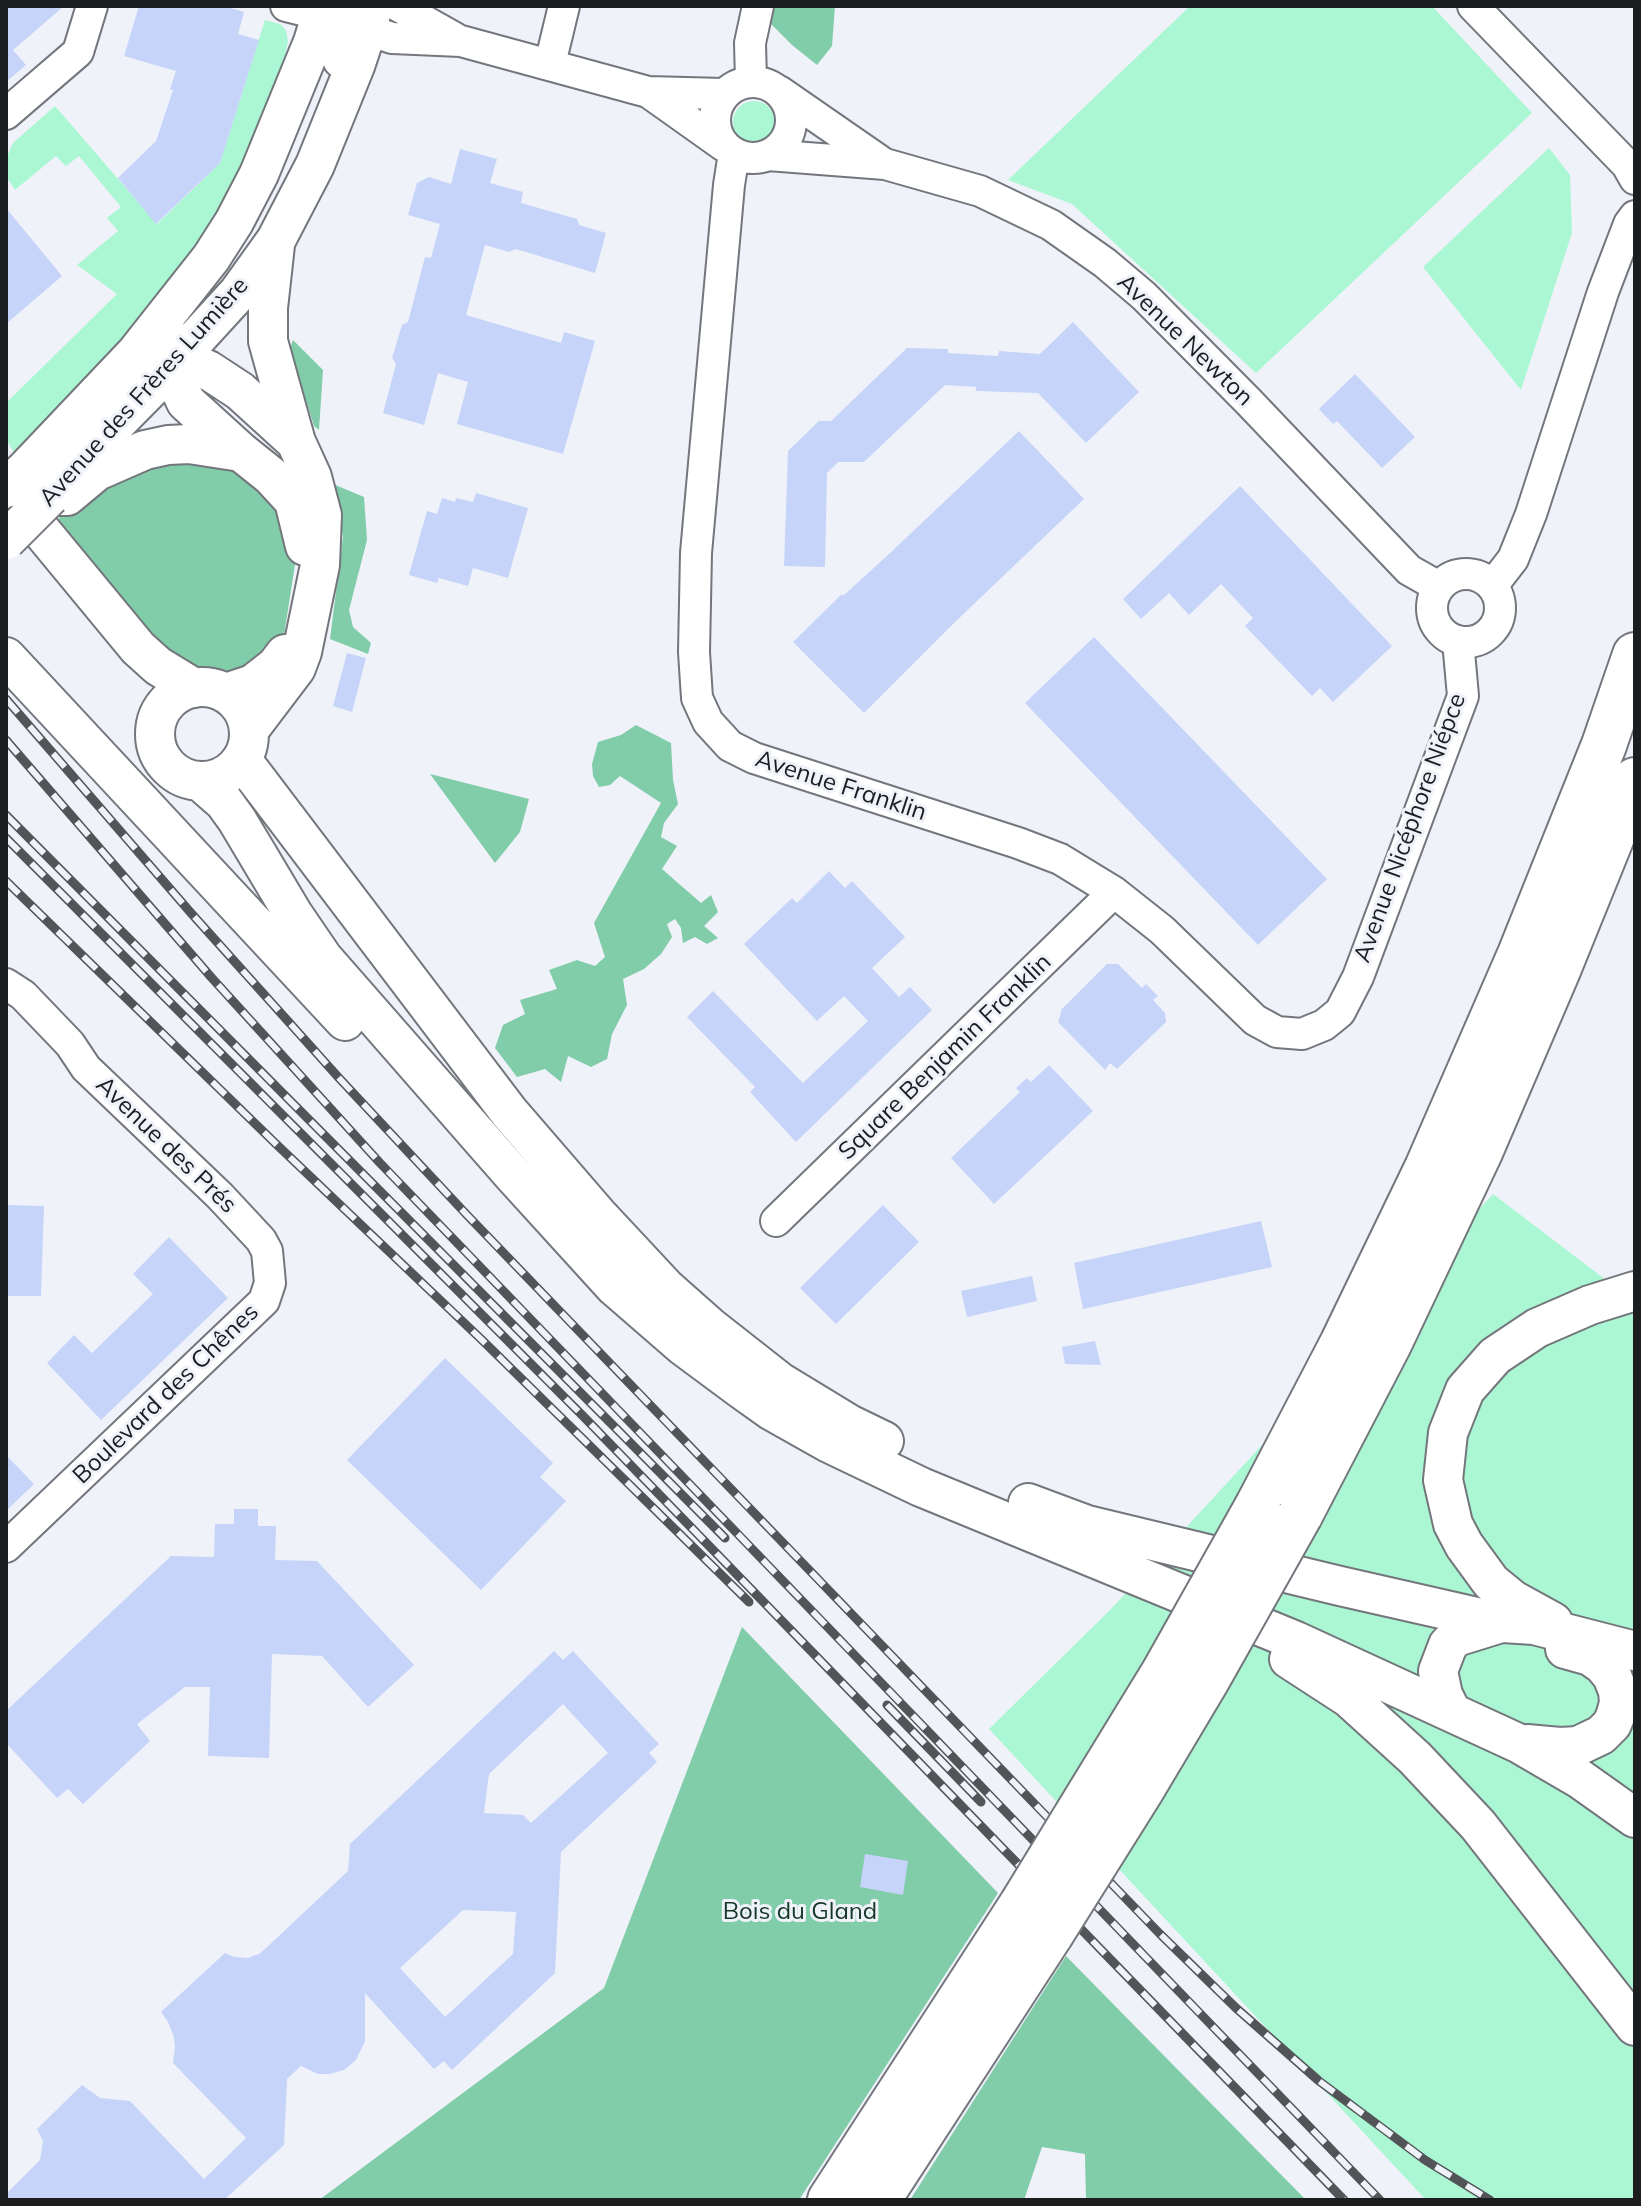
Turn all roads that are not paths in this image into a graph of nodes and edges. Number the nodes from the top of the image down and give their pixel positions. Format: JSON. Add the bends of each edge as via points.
{"nodes":[{"id":1,"x":92,"y":6,"type":"edge"},
{"id":2,"x":398,"y":6,"type":"edge"},
{"id":3,"x":564,"y":6,"type":"edge"},
{"id":4,"x":758,"y":6,"type":"edge"},
{"id":5,"x":1473,"y":6,"type":"edge"},
{"id":6,"x":340,"y":13,"type":"edge"},
{"id":7,"x":461,"y":41,"type":"junction"},
{"id":8,"x":550,"y":64,"type":"junction"},
{"id":9,"x":738,"y":87,"type":"junction"},
{"id":10,"x":779,"y":91,"type":"junction"},
{"id":11,"x":648,"y":92,"type":"junction"},
{"id":12,"x":6,"y":114,"type":"edge"},
{"id":13,"x":729,"y":150,"type":"junction"},
{"id":14,"x":768,"y":155,"type":"junction"},
{"id":15,"x":885,"y":164,"type":"junction"},
{"id":16,"x":1635,"y":179,"type":"edge"},
{"id":17,"x":1635,"y":216,"type":"edge"},
{"id":18,"x":276,"y":240,"type":"junction"},
{"id":19,"x":211,"y":258,"type":"junction"},
{"id":20,"x":136,"y":353,"type":"junction"},
{"id":21,"x":179,"y":357,"type":"junction"},
{"id":22,"x":296,"y":442,"type":"junction"},
{"id":23,"x":241,"y":452,"type":"junction"},
{"id":24,"x":22,"y":486,"type":"edge"},
{"id":25,"x":6,"y":519,"type":"edge"},
{"id":26,"x":6,"y":540,"type":"edge"},
{"id":27,"x":1492,"y":586,"type":"junction"},
{"id":28,"x":1439,"y":587,"type":"junction"},
{"id":29,"x":1458,"y":641,"type":"junction"},
{"id":30,"x":1635,"y":655,"type":"edge"},
{"id":31,"x":6,"y":657,"type":"edge"},
{"id":32,"x":210,"y":690,"type":"junction"},
{"id":33,"x":157,"y":718,"type":"junction"},
{"id":34,"x":245,"y":745,"type":"junction"},
{"id":35,"x":1635,"y":780,"type":"edge"},
{"id":36,"x":201,"y":782,"type":"junction"},
{"id":37,"x":1114,"y":892,"type":"junction"},
{"id":38,"x":6,"y":984,"type":"edge"},
{"id":39,"x":6,"y":1009,"type":"edge"},
{"id":40,"x":1340,"y":1012,"type":"joint"},
{"id":41,"x":86,"y":1068,"type":"junction"},
{"id":42,"x":776,"y":1221,"type":"dead end"},
{"id":43,"x":245,"y":1222,"type":"joint"},
{"id":44,"x":615,"y":1287,"type":"junction"},
{"id":45,"x":1635,"y":1291,"type":"edge"},
{"id":46,"x":6,"y":1547,"type":"edge"},
{"id":47,"x":1170,"y":1588,"type":"junction"},
{"id":48,"x":1503,"y":1623,"type":"junction"},
{"id":49,"x":1584,"y":1639,"type":"junction"},
{"id":50,"x":1635,"y":1651,"type":"edge"},
{"id":51,"x":1451,"y":1711,"type":"junction"},
{"id":52,"x":1520,"y":1744,"type":"junction"},
{"id":53,"x":1635,"y":1818,"type":"edge"},
{"id":54,"x":1036,"y":1919,"type":"junction"},
{"id":55,"x":1635,"y":2026,"type":"edge"},
{"id":56,"x":830,"y":2200,"type":"edge"},
{"id":57,"x":878,"y":2200,"type":"edge"}],
"edges":[{"from":1,"to":12,"type":"street","via":[[78,52]]},
{"from":2,"to":7,"type":"street","name":"Avenue Newton"},
{"from":3,"to":8,"type":"street"},
{"from":4,"to":9,"type":"street"},
{"from":5,"to":16,"type":"street"},
{"from":6,"to":7,"type":"street","name":"Avenue Newton","via":[[392,38]]},
{"from":6,"to":18,"type":"main road","name":"Avenue des Frères Lumière","via":[[315,165]]},
{"from":6,"to":19,"type":"main road","name":"Avenue des Frères Lumière","via":[[313,42],[259,174]]},
{"from":7,"to":8,"type":"street","name":"Avenue Newton"},
{"from":8,"to":11,"type":"street","name":"Avenue Newton"},
{"from":9,"to":10,"type":"street","name":"Avenue Newton","via":[[771,85]]},
{"from":9,"to":11,"type":"street","name":"Avenue Newton"},
{"from":9,"to":13,"type":"street","via":[[715,114],[718,136]]},
{"from":10,"to":14,"type":"street","via":[[787,101],[791,126],[779,149]]},
{"from":10,"to":15,"type":"street","name":"Avenue Newton"},
{"from":11,"to":13,"type":"street","name":"Avenue Newton"},
{"from":13,"to":14,"type":"street","name":"Avenue Newton","via":[[745,157]]},
{"from":13,"to":37,"type":"street","name":"Avenue Franklin","via":[[696,553],[694,672],[697,698],[708,722],[730,746],[754,758],[1060,859]]},
{"from":14,"to":15,"type":"street","name":"Avenue Newton"},
{"from":15,"to":28,"type":"street","name":"Avenue Newton","via":[[1018,207],[1105,263],[1249,402],[1409,570]]},
{"from":17,"to":27,"type":"street","via":[[1603,292],[1531,514],[1513,559]]},
{"from":18,"to":21,"type":"main road","name":"Avenue des Frères Lumière","via":[[238,293]]},
{"from":18,"to":22,"type":"main road","via":[[268,341]]},
{"from":19,"to":20,"type":"main road","name":"Avenue des Frères Lumière"},
{"from":19,"to":21,"type":"main road","via":[[209,284],[184,324]]},
{"from":20,"to":21,"type":"main road"},
{"from":20,"to":24,"type":"main road","name":"Avenue des Frères Lumière"},
{"from":21,"to":22,"type":"main road","via":[[240,391]]},
{"from":21,"to":23,"type":"main road","via":[[176,381],[186,402]]},
{"from":21,"to":24,"type":"main road","name":"Avenue des Frères Lumière","via":[[56,484]]},
{"from":22,"to":34,"type":"main road","via":[[322,515],[320,565],[296,668]]},
{"from":23,"to":24,"type":"main road","via":[[168,445],[97,471],[67,496]]},
{"from":23,"to":32,"type":"main road","via":[[294,501],[305,544],[288,649],[253,684]]},
{"from":24,"to":26,"type":"main road","name":"Avenue des Frères Lumière","bridge":true},
{"from":24,"to":32,"type":"main road","via":[[138,648],[158,666]]},
{"from":25,"to":33,"type":"main road","via":[[146,684]]},
{"from":27,"to":28,"type":"street","via":[[1465,574]]},
{"from":27,"to":29,"type":"street","via":[[1500,605],[1495,625],[1479,639]]},
{"from":28,"to":29,"type":"street","via":[[1435,619]]},
{"from":29,"to":40,"type":"street","name":"Avenue Nicéphore Niépce","via":[[1463,696],[1358,977]]},
{"from":30,"to":54,"type":"highway","bridge":true,"via":[[1527,937],[1427,1168],[1342,1344],[1149,1697]]},
{"from":31,"to":44,"type":"main road","via":[[556,1249]]},
{"from":32,"to":33,"type":"main road","via":[[182,691]]},
{"from":32,"to":34,"type":"main road","via":[[237,703],[245,715]]},
{"from":33,"to":36,"type":"main road","via":[[157,748],[163,761],[174,772]]},
{"from":34,"to":36,"type":"main road","via":[[234,769]]},
{"from":34,"to":48,"type":"main road","via":[[509,1112],[666,1288],[780,1382],[849,1424],[957,1476],[1087,1525]]},
{"from":35,"to":54,"type":"highway","bridge":true,"via":[[1480,1152],[1300,1515],[1199,1694]]},
{"from":36,"to":44,"type":"main road","via":[[237,820],[323,958]]},
{"from":37,"to":40,"type":"street","name":"Avenue Franklin","via":[[1162,930],[1255,1020],[1277,1032],[1302,1034]]},
{"from":37,"to":42,"type":"street","name":"Square Benjamin Franklin"},
{"from":38,"to":41,"type":"street","name":"Avenue des Prés","via":[[70,1044]]},
{"from":39,"to":41,"type":"street","name":"Avenue des Prés","via":[[60,1054]]},
{"from":41,"to":43,"type":"street","name":"Avenue des Prés"},
{"from":43,"to":46,"type":"street","name":"Boulevard des Chênes","via":[[267,1251],[270,1283],[264,1301]]},
{"from":44,"to":47,"type":"main road","via":[[741,1389],[827,1442],[921,1487]]},
{"from":45,"to":49,"type":"main road","via":[[1537,1328],[1495,1356],[1465,1390],[1448,1433],[1443,1480],[1453,1524],[1464,1545],[1491,1582],[1513,1600]]},
{"from":47,"to":51,"type":"main road"},
{"from":47,"to":55,"type":"main road","via":[[1349,1698],[1415,1758],[1478,1825]]},
{"from":48,"to":49,"type":"main road","via":[[1534,1625]]},
{"from":48,"to":51,"type":"main road","via":[[1456,1637],[1448,1645],[1438,1671]]},
{"from":48,"to":52,"type":"main road","via":[[1532,1639],[1590,1656],[1612,1676],[1618,1691],[1616,1714],[1601,1735],[1578,1746]]},
{"from":49,"to":50,"type":"main road"},
{"from":51,"to":52,"type":"main road"},
{"from":52,"to":53,"type":"main road"},
{"from":54,"to":56,"type":"highway"},
{"from":54,"to":57,"type":"highway"}]}
